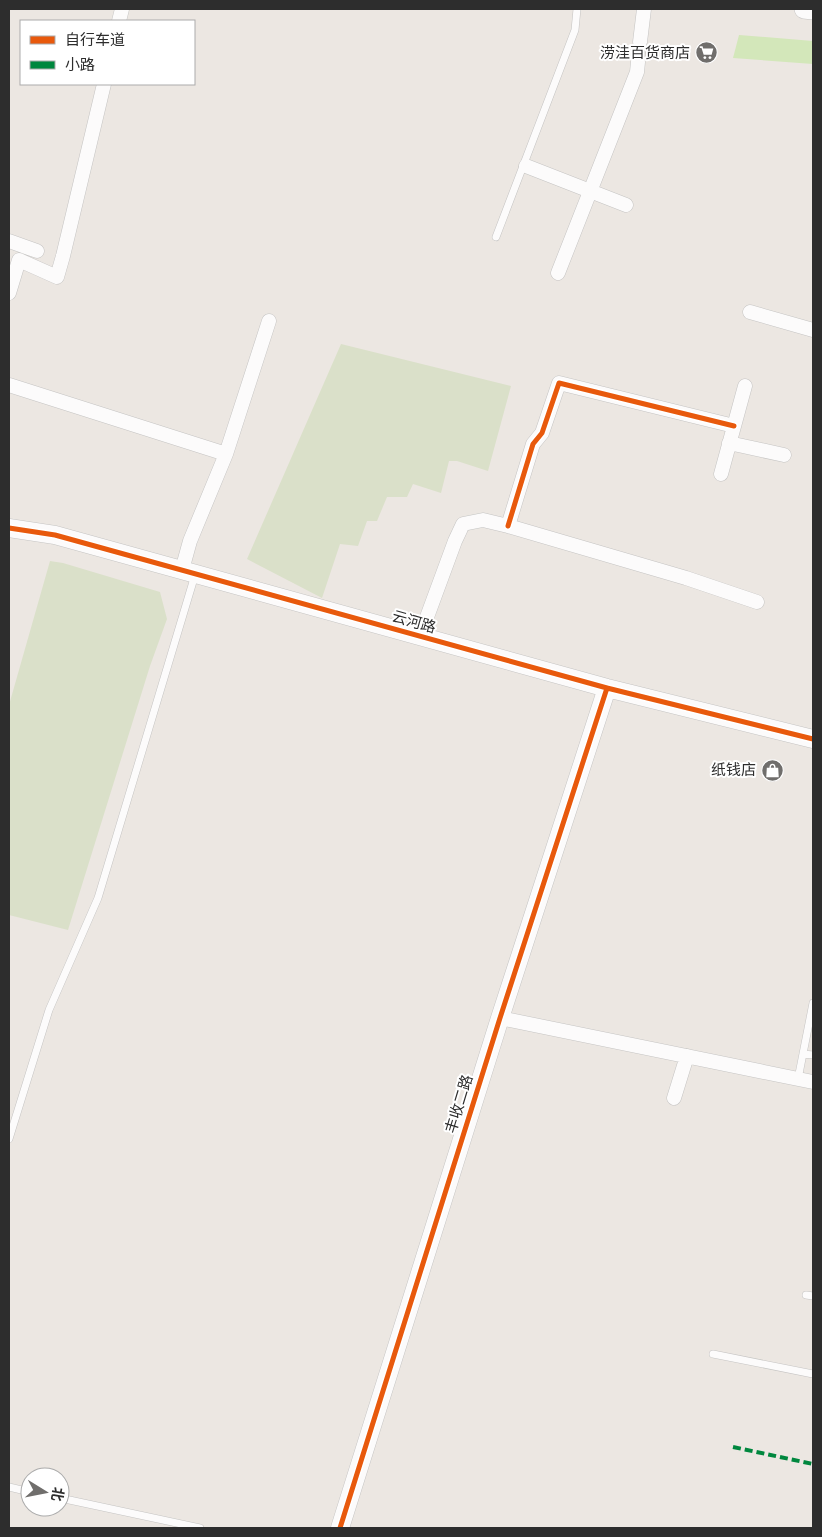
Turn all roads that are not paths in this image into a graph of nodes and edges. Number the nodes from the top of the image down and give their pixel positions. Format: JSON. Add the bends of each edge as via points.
{"nodes":[{"id":1,"x":577,"y":9,"type":"edge"},
{"id":2,"x":644,"y":9,"type":"edge"},
{"id":3,"x":804,"y":9,"type":"edge"},
{"id":4,"x":813,"y":10,"type":"edge"},
{"id":5,"x":640,"y":42,"type":"tunnel mouth"},
{"id":6,"x":638,"y":62,"type":"tunnel mouth"},
{"id":7,"x":104,"y":85,"type":"edge"},
{"id":8,"x":526,"y":166,"type":"dead end"},
{"id":9,"x":591,"y":191,"type":"junction"},
{"id":10,"x":626,"y":205,"type":"dead end"},
{"id":11,"x":496,"y":237,"type":"dead end"},
{"id":12,"x":9,"y":241,"type":"edge"},
{"id":13,"x":37,"y":251,"type":"dead end"},
{"id":14,"x":558,"y":273,"type":"dead end"},
{"id":15,"x":9,"y":293,"type":"edge"},
{"id":16,"x":750,"y":312,"type":"dead end"},
{"id":17,"x":269,"y":321,"type":"dead end"},
{"id":18,"x":813,"y":330,"type":"edge"},
{"id":19,"x":9,"y":386,"type":"edge"},
{"id":20,"x":744,"y":386,"type":"dead end"},
{"id":21,"x":734,"y":426,"type":"junction"},
{"id":22,"x":730,"y":443,"type":"junction"},
{"id":23,"x":226,"y":454,"type":"junction"},
{"id":24,"x":784,"y":455,"type":"dead end"},
{"id":25,"x":721,"y":474,"type":"dead end"},
{"id":26,"x":508,"y":526,"type":"junction"},
{"id":27,"x":9,"y":528,"type":"edge"},
{"id":28,"x":189,"y":572,"type":"junction"},
{"id":29,"x":757,"y":602,"type":"dead end"},
{"id":30,"x":420,"y":636,"type":"junction"},
{"id":31,"x":607,"y":688,"type":"junction"},
{"id":32,"x":813,"y":739,"type":"edge"},
{"id":33,"x":813,"y":1003,"type":"edge"},
{"id":34,"x":500,"y":1018,"type":"junction"},
{"id":35,"x":803,"y":1054,"type":"junction"},
{"id":36,"x":813,"y":1055,"type":"edge"},
{"id":37,"x":687,"y":1056,"type":"junction"},
{"id":38,"x":798,"y":1079,"type":"junction"},
{"id":39,"x":813,"y":1082,"type":"edge"},
{"id":40,"x":674,"y":1098,"type":"dead end"},
{"id":41,"x":9,"y":1139,"type":"edge"},
{"id":42,"x":713,"y":1354,"type":"dead end"},
{"id":43,"x":813,"y":1374,"type":"edge"},
{"id":44,"x":70,"y":1500,"type":"edge"},
{"id":45,"x":200,"y":1528,"type":"edge"},
{"id":46,"x":340,"y":1528,"type":"edge"}],
"edges":[{"from":1,"to":11,"type":"lane","via":[[575,30]]},
{"from":2,"to":5,"type":"street"},
{"from":3,"to":4,"type":"main road"},
{"from":6,"to":9,"type":"street"},
{"from":7,"to":15,"type":"street","via":[[57,277],[19,260]]},
{"from":8,"to":9,"type":"street"},
{"from":9,"to":10,"type":"street"},
{"from":9,"to":14,"type":"street"},
{"from":12,"to":13,"type":"street"},
{"from":16,"to":18,"type":"street"},
{"from":17,"to":23,"type":"street"},
{"from":19,"to":23,"type":"street"},
{"from":20,"to":21,"type":"street"},
{"from":21,"to":22,"type":"street"},
{"from":21,"to":26,"type":"street","via":[[559,383],[542,433],[533,444]]},
{"from":22,"to":24,"type":"street"},
{"from":22,"to":25,"type":"street"},
{"from":23,"to":28,"type":"street","via":[[190,541]]},
{"from":26,"to":29,"type":"street"},
{"from":26,"to":30,"type":"street","via":[[482,520],[463,524]]},
{"from":27,"to":28,"type":"street","name":"云河路","via":[[55,535]]},
{"from":28,"to":30,"type":"street","name":"云河路"},
{"from":28,"to":41,"type":"lane","via":[[98,898],[49,1010]]},
{"from":30,"to":31,"type":"street","name":"云河路"},
{"from":31,"to":32,"type":"street","name":"云河路"},
{"from":31,"to":34,"type":"street","name":"丰收二路"},
{"from":33,"to":35,"type":"lane"},
{"from":34,"to":37,"type":"street"},
{"from":34,"to":46,"type":"street","name":"丰收二路"},
{"from":35,"to":36,"type":"lane"},
{"from":35,"to":38,"type":"lane"},
{"from":37,"to":38,"type":"street"},
{"from":37,"to":40,"type":"street"},
{"from":38,"to":39,"type":"street"},
{"from":42,"to":43,"type":"lane"},
{"from":44,"to":45,"type":"lane"}]}
